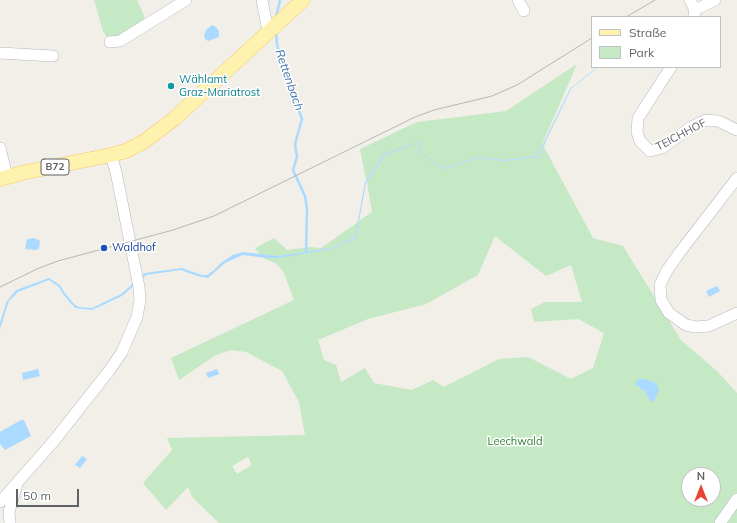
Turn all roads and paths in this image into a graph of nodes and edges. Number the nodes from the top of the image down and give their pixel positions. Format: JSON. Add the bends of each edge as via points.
{"nodes":[{"id":1,"x":186,"y":0,"type":"edge"},
{"id":2,"x":262,"y":0,"type":"edge"},
{"id":3,"x":303,"y":0,"type":"edge"},
{"id":4,"x":518,"y":0,"type":"edge"},
{"id":5,"x":715,"y":0,"type":"edge"},
{"id":6,"x":693,"y":8,"type":"edge"},
{"id":7,"x":524,"y":11,"type":"dead end"},
{"id":8,"x":276,"y":25,"type":"junction"},
{"id":9,"x":110,"y":42,"type":"dead end"},
{"id":10,"x":0,"y":53,"type":"edge"},
{"id":11,"x":53,"y":56,"type":"dead end"},
{"id":12,"x":670,"y":68,"type":"edge"},
{"id":13,"x":737,"y":130,"type":"edge"},
{"id":14,"x":0,"y":148,"type":"edge"},
{"id":15,"x":111,"y":155,"type":"junction"},
{"id":16,"x":3,"y":178,"type":"edge"},
{"id":17,"x":737,"y":178,"type":"edge"},
{"id":18,"x":737,"y":312,"type":"edge"},
{"id":19,"x":18,"y":482,"type":"junction"},
{"id":20,"x":737,"y":499,"type":"edge"},
{"id":21,"x":0,"y":502,"type":"edge"},
{"id":22,"x":10,"y":523,"type":"edge"},
{"id":23,"x":720,"y":523,"type":"edge"}],
"edges":[{"from":1,"to":9,"type":"street","via":[[120,41]]},
{"from":2,"to":8,"type":"street","via":[[267,26]]},
{"from":3,"to":8,"type":"main road","number":"B72"},
{"from":4,"to":7,"type":"street"},
{"from":5,"to":6,"type":"street"},
{"from":8,"to":15,"type":"main road","number":"B72","via":[[165,127],[139,145]]},
{"from":10,"to":11,"type":"street"},
{"from":12,"to":13,"type":"street","name":"TEICHHOF","via":[[638,118],[637,132],[640,141],[650,151],[662,148],[691,127],[706,120],[718,121]]},
{"from":14,"to":16,"type":"street"},
{"from":15,"to":16,"type":"main road","number":"B72"},
{"from":15,"to":19,"type":"street","via":[[139,287],[137,317],[122,352],[58,436]]},
{"from":17,"to":18,"type":"street","via":[[680,252],[660,285],[661,300],[669,314],[686,325],[709,326]]},
{"from":19,"to":21,"type":"street"},
{"from":19,"to":22,"type":"street","via":[[9,512]]},
{"from":20,"to":23,"type":"street"}]}
